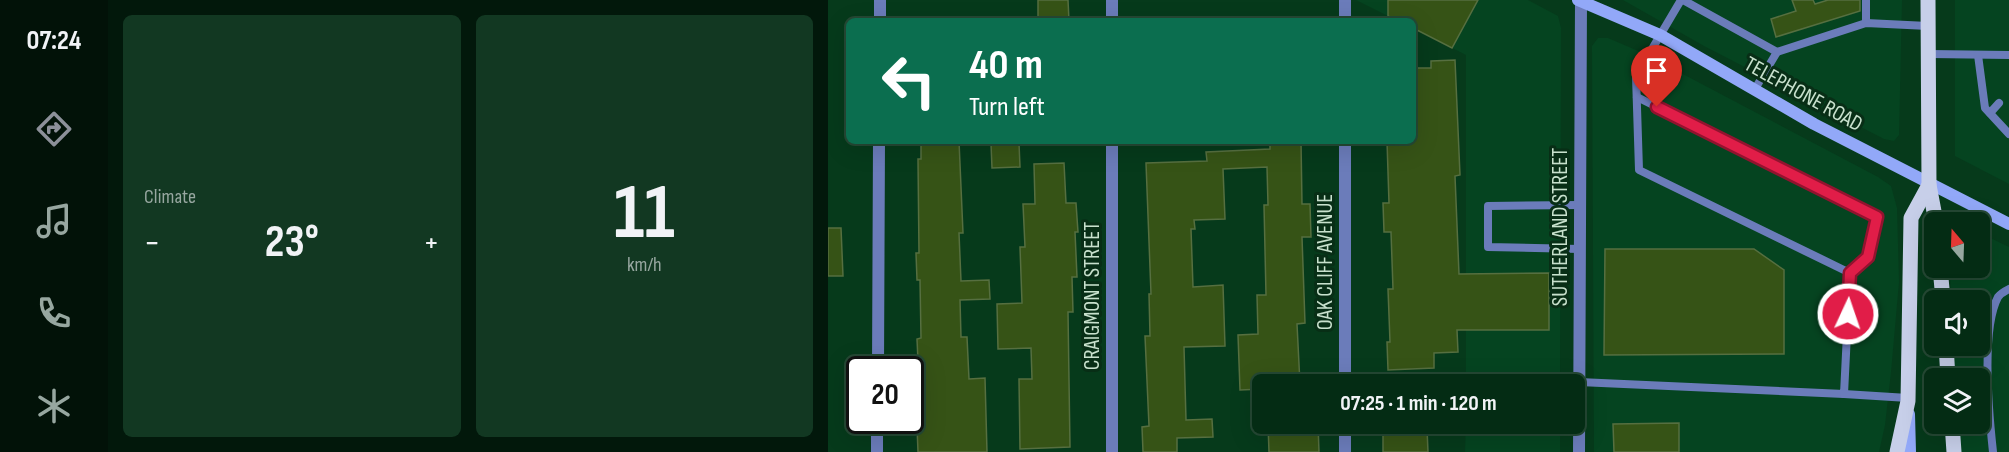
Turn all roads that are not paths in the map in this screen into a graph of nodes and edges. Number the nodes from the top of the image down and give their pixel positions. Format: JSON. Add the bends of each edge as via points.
{"nodes":[{"id":1,"x":880,"y":0,"type":"edge"},
{"id":2,"x":1112,"y":0,"type":"edge"},
{"id":3,"x":1346,"y":0,"type":"edge"},
{"id":4,"x":1682,"y":0,"type":"edge"},
{"id":5,"x":1866,"y":0,"type":"edge"},
{"id":6,"x":1928,"y":0,"type":"edge"},
{"id":7,"x":1580,"y":1,"type":"edge"},
{"id":8,"x":880,"y":18,"type":"edge"},
{"id":9,"x":1112,"y":18,"type":"edge"},
{"id":10,"x":1346,"y":18,"type":"edge"},
{"id":11,"x":1866,"y":23,"type":"junction"},
{"id":12,"x":1928,"y":26,"type":"junction"},
{"id":13,"x":1660,"y":35,"type":"junction"},
{"id":14,"x":1777,"y":52,"type":"junction"},
{"id":15,"x":1929,"y":54,"type":"junction"},
{"id":16,"x":1978,"y":55,"type":"junction"},
{"id":17,"x":2009,"y":56,"type":"edge"},
{"id":18,"x":1755,"y":89,"type":"junction"},
{"id":19,"x":1637,"y":97,"type":"junction"},
{"id":20,"x":1999,"y":103,"type":"dead end"},
{"id":21,"x":1990,"y":113,"type":"junction"},
{"id":22,"x":2008,"y":129,"type":"edge"},
{"id":23,"x":879,"y":144,"type":"edge"},
{"id":24,"x":1112,"y":144,"type":"edge"},
{"id":25,"x":1345,"y":144,"type":"edge"},
{"id":26,"x":1929,"y":185,"type":"junction"},
{"id":27,"x":1580,"y":206,"type":"junction"},
{"id":28,"x":1934,"y":212,"type":"edge"},
{"id":29,"x":2009,"y":224,"type":"edge"},
{"id":30,"x":1580,"y":249,"type":"junction"},
{"id":31,"x":1850,"y":273,"type":"junction"},
{"id":32,"x":2009,"y":289,"type":"edge"},
{"id":33,"x":878,"y":356,"type":"edge"},
{"id":34,"x":1345,"y":374,"type":"edge"},
{"id":35,"x":1580,"y":374,"type":"edge"},
{"id":36,"x":1585,"y":382,"type":"edge"},
{"id":37,"x":1845,"y":394,"type":"junction"},
{"id":38,"x":1908,"y":400,"type":"junction"},
{"id":39,"x":877,"y":434,"type":"edge"},
{"id":40,"x":1345,"y":434,"type":"edge"},
{"id":41,"x":1579,"y":434,"type":"edge"},
{"id":42,"x":1953,"y":434,"type":"edge"},
{"id":43,"x":877,"y":452,"type":"edge"},
{"id":44,"x":1112,"y":452,"type":"edge"},
{"id":45,"x":1345,"y":452,"type":"edge"},
{"id":46,"x":1579,"y":452,"type":"edge"},
{"id":47,"x":1897,"y":452,"type":"edge"},
{"id":48,"x":1910,"y":452,"type":"edge"},
{"id":49,"x":1954,"y":452,"type":"edge"},
{"id":50,"x":1993,"y":452,"type":"edge"}],
"edges":[{"from":1,"to":8,"type":"street"},
{"from":2,"to":9,"type":"street"},
{"from":3,"to":10,"type":"street"},
{"from":4,"to":13,"type":"lane"},
{"from":4,"to":14,"type":"lane"},
{"from":5,"to":11,"type":"lane"},
{"from":6,"to":12,"type":"main road"},
{"from":7,"to":13,"type":"main road","name":"TELEPHONE ROAD"},
{"from":7,"to":27,"type":"street","name":"SUTHERLAND STREET"},
{"from":11,"to":12,"type":"lane"},
{"from":11,"to":14,"type":"lane"},
{"from":12,"to":15,"type":"main road"},
{"from":13,"to":18,"type":"main road","name":"TELEPHONE ROAD"},
{"from":13,"to":19,"type":"lane","via":[[1636,76]]},
{"from":14,"to":18,"type":"lane"},
{"from":15,"to":16,"type":"lane"},
{"from":15,"to":26,"type":"main road"},
{"from":16,"to":17,"type":"lane"},
{"from":16,"to":21,"type":"lane","via":[[1985,108]]},
{"from":18,"to":26,"type":"main road","name":"TELEPHONE ROAD"},
{"from":19,"to":31,"type":"lane","via":[[1639,170]]},
{"from":19,"to":31,"type":"lane","via":[[1877,217],[1868,257]]},
{"from":20,"to":21,"type":"lane"},
{"from":21,"to":22,"type":"lane"},
{"from":23,"to":33,"type":"street"},
{"from":24,"to":44,"type":"street","name":"CRAIGMONT STREET"},
{"from":25,"to":34,"type":"street","name":"OAK CLIFF AVENUE"},
{"from":26,"to":28,"type":"main road"},
{"from":26,"to":29,"type":"main road","name":"TELEPHONE ROAD"},
{"from":26,"to":38,"type":"main road","via":[[1911,218]]},
{"from":27,"to":30,"type":"street","name":"SUTHERLAND STREET"},
{"from":27,"to":30,"type":"lane","via":[[1488,206],[1488,247]]},
{"from":30,"to":35,"type":"street","name":"SUTHERLAND STREET"},
{"from":31,"to":37,"type":"lane"},
{"from":32,"to":50,"type":"lane","via":[[1999,294],[1989,342]]},
{"from":36,"to":37,"type":"lane"},
{"from":37,"to":38,"type":"lane"},
{"from":38,"to":47,"type":"main road"},
{"from":38,"to":48,"type":"main road"},
{"from":39,"to":43,"type":"street"},
{"from":40,"to":45,"type":"street"},
{"from":41,"to":46,"type":"street","name":"SUTHERLAND STREET"},
{"from":42,"to":49,"type":"main road"}]}
